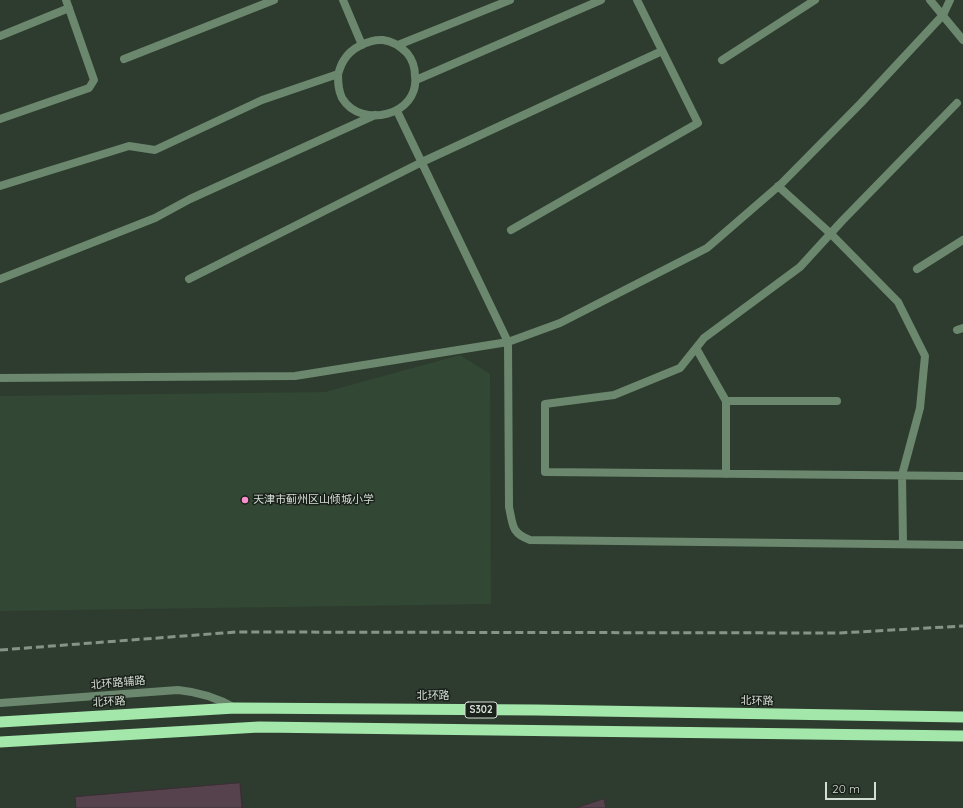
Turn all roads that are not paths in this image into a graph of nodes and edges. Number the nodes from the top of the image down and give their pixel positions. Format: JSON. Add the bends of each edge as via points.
{"nodes":[{"id":1,"x":66,"y":0,"type":"edge"},
{"id":2,"x":274,"y":0,"type":"edge"},
{"id":3,"x":343,"y":0,"type":"edge"},
{"id":4,"x":510,"y":0,"type":"edge"},
{"id":5,"x":601,"y":0,"type":"edge"},
{"id":6,"x":637,"y":0,"type":"edge"},
{"id":7,"x":815,"y":0,"type":"edge"},
{"id":8,"x":930,"y":0,"type":"edge"},
{"id":9,"x":950,"y":0,"type":"edge"},
{"id":10,"x":69,"y":8,"type":"junction"},
{"id":11,"x":943,"y":15,"type":"junction"},
{"id":12,"x":0,"y":36,"type":"edge"},
{"id":13,"x":963,"y":40,"type":"edge"},
{"id":14,"x":362,"y":45,"type":"junction"},
{"id":15,"x":398,"y":45,"type":"junction"},
{"id":16,"x":662,"y":51,"type":"junction"},
{"id":17,"x":124,"y":59,"type":"dead end"},
{"id":18,"x":722,"y":60,"type":"dead end"},
{"id":19,"x":338,"y":74,"type":"junction"},
{"id":20,"x":416,"y":80,"type":"junction"},
{"id":21,"x":957,"y":103,"type":"dead end"},
{"id":22,"x":397,"y":111,"type":"junction"},
{"id":23,"x":376,"y":115,"type":"junction"},
{"id":24,"x":0,"y":120,"type":"edge"},
{"id":25,"x":422,"y":162,"type":"junction"},
{"id":26,"x":0,"y":186,"type":"edge"},
{"id":27,"x":778,"y":186,"type":"junction"},
{"id":28,"x":511,"y":230,"type":"dead end"},
{"id":29,"x":831,"y":234,"type":"junction"},
{"id":30,"x":963,"y":240,"type":"edge"},
{"id":31,"x":917,"y":269,"type":"dead end"},
{"id":32,"x":0,"y":279,"type":"edge"},
{"id":33,"x":189,"y":279,"type":"dead end"},
{"id":34,"x":508,"y":342,"type":"junction"},
{"id":35,"x":696,"y":348,"type":"junction"},
{"id":36,"x":0,"y":378,"type":"edge"},
{"id":37,"x":726,"y":402,"type":"junction"},
{"id":38,"x":837,"y":402,"type":"dead end"},
{"id":39,"x":726,"y":474,"type":"junction"},
{"id":40,"x":902,"y":475,"type":"junction"},
{"id":41,"x":963,"y":476,"type":"edge"},
{"id":42,"x":903,"y":544,"type":"junction"},
{"id":43,"x":963,"y":544,"type":"edge"},
{"id":44,"x":0,"y":703,"type":"edge"},
{"id":45,"x":235,"y":708,"type":"junction"},
{"id":46,"x":963,"y":717,"type":"edge"},
{"id":47,"x":0,"y":722,"type":"edge"},
{"id":48,"x":963,"y":736,"type":"edge"},
{"id":49,"x":0,"y":742,"type":"edge"}],
"edges":[{"from":1,"to":10,"type":"street"},
{"from":2,"to":17,"type":"street"},
{"from":3,"to":14,"type":"street"},
{"from":4,"to":15,"type":"street"},
{"from":5,"to":20,"type":"street"},
{"from":6,"to":16,"type":"street"},
{"from":7,"to":18,"type":"street"},
{"from":8,"to":11,"type":"street"},
{"from":9,"to":11,"type":"street"},
{"from":10,"to":12,"type":"street"},
{"from":10,"to":24,"type":"street","via":[[94,80],[89,88]]},
{"from":11,"to":13,"type":"street"},
{"from":11,"to":27,"type":"street","via":[[862,103]]},
{"from":14,"to":15,"type":"street","via":[[384,40]]},
{"from":14,"to":19,"type":"street","via":[[353,49],[344,60]]},
{"from":15,"to":20,"type":"street","via":[[408,54]]},
{"from":16,"to":25,"type":"street"},
{"from":16,"to":28,"type":"street","via":[[698,123]]},
{"from":19,"to":23,"type":"street","via":[[342,98],[351,108]]},
{"from":19,"to":26,"type":"street","via":[[262,100],[155,150],[129,146]]},
{"from":20,"to":22,"type":"street","via":[[410,99]]},
{"from":21,"to":29,"type":"street"},
{"from":22,"to":23,"type":"street","via":[[382,116]]},
{"from":22,"to":25,"type":"street"},
{"from":23,"to":32,"type":"street","via":[[190,199],[155,218]]},
{"from":25,"to":33,"type":"street"},
{"from":25,"to":34,"type":"street"},
{"from":27,"to":29,"type":"street"},
{"from":27,"to":34,"type":"street","via":[[707,248],[560,323]]},
{"from":29,"to":35,"type":"street","via":[[800,267],[704,338]]},
{"from":29,"to":40,"type":"street","via":[[898,302],[925,356],[920,408]]},
{"from":30,"to":31,"type":"street"},
{"from":34,"to":36,"type":"street","via":[[295,376]]},
{"from":34,"to":42,"type":"street","via":[[509,507],[514,528],[519,536],[530,540]]},
{"from":35,"to":37,"type":"street"},
{"from":35,"to":39,"type":"street","via":[[680,368],[614,395],[545,404],[545,472]]},
{"from":37,"to":38,"type":"street"},
{"from":37,"to":39,"type":"street"},
{"from":39,"to":40,"type":"street"},
{"from":40,"to":41,"type":"street"},
{"from":40,"to":42,"type":"street"},
{"from":42,"to":43,"type":"street"},
{"from":44,"to":45,"type":"street","name":"北环路辅路","via":[[178,690],[210,696]]},
{"from":45,"to":46,"type":"highway","name":"北环路","number":"S302"},
{"from":45,"to":47,"type":"highway","name":"北环路","number":"S302"},
{"from":48,"to":49,"type":"highway","number":"S302","via":[[259,727]]}]}
